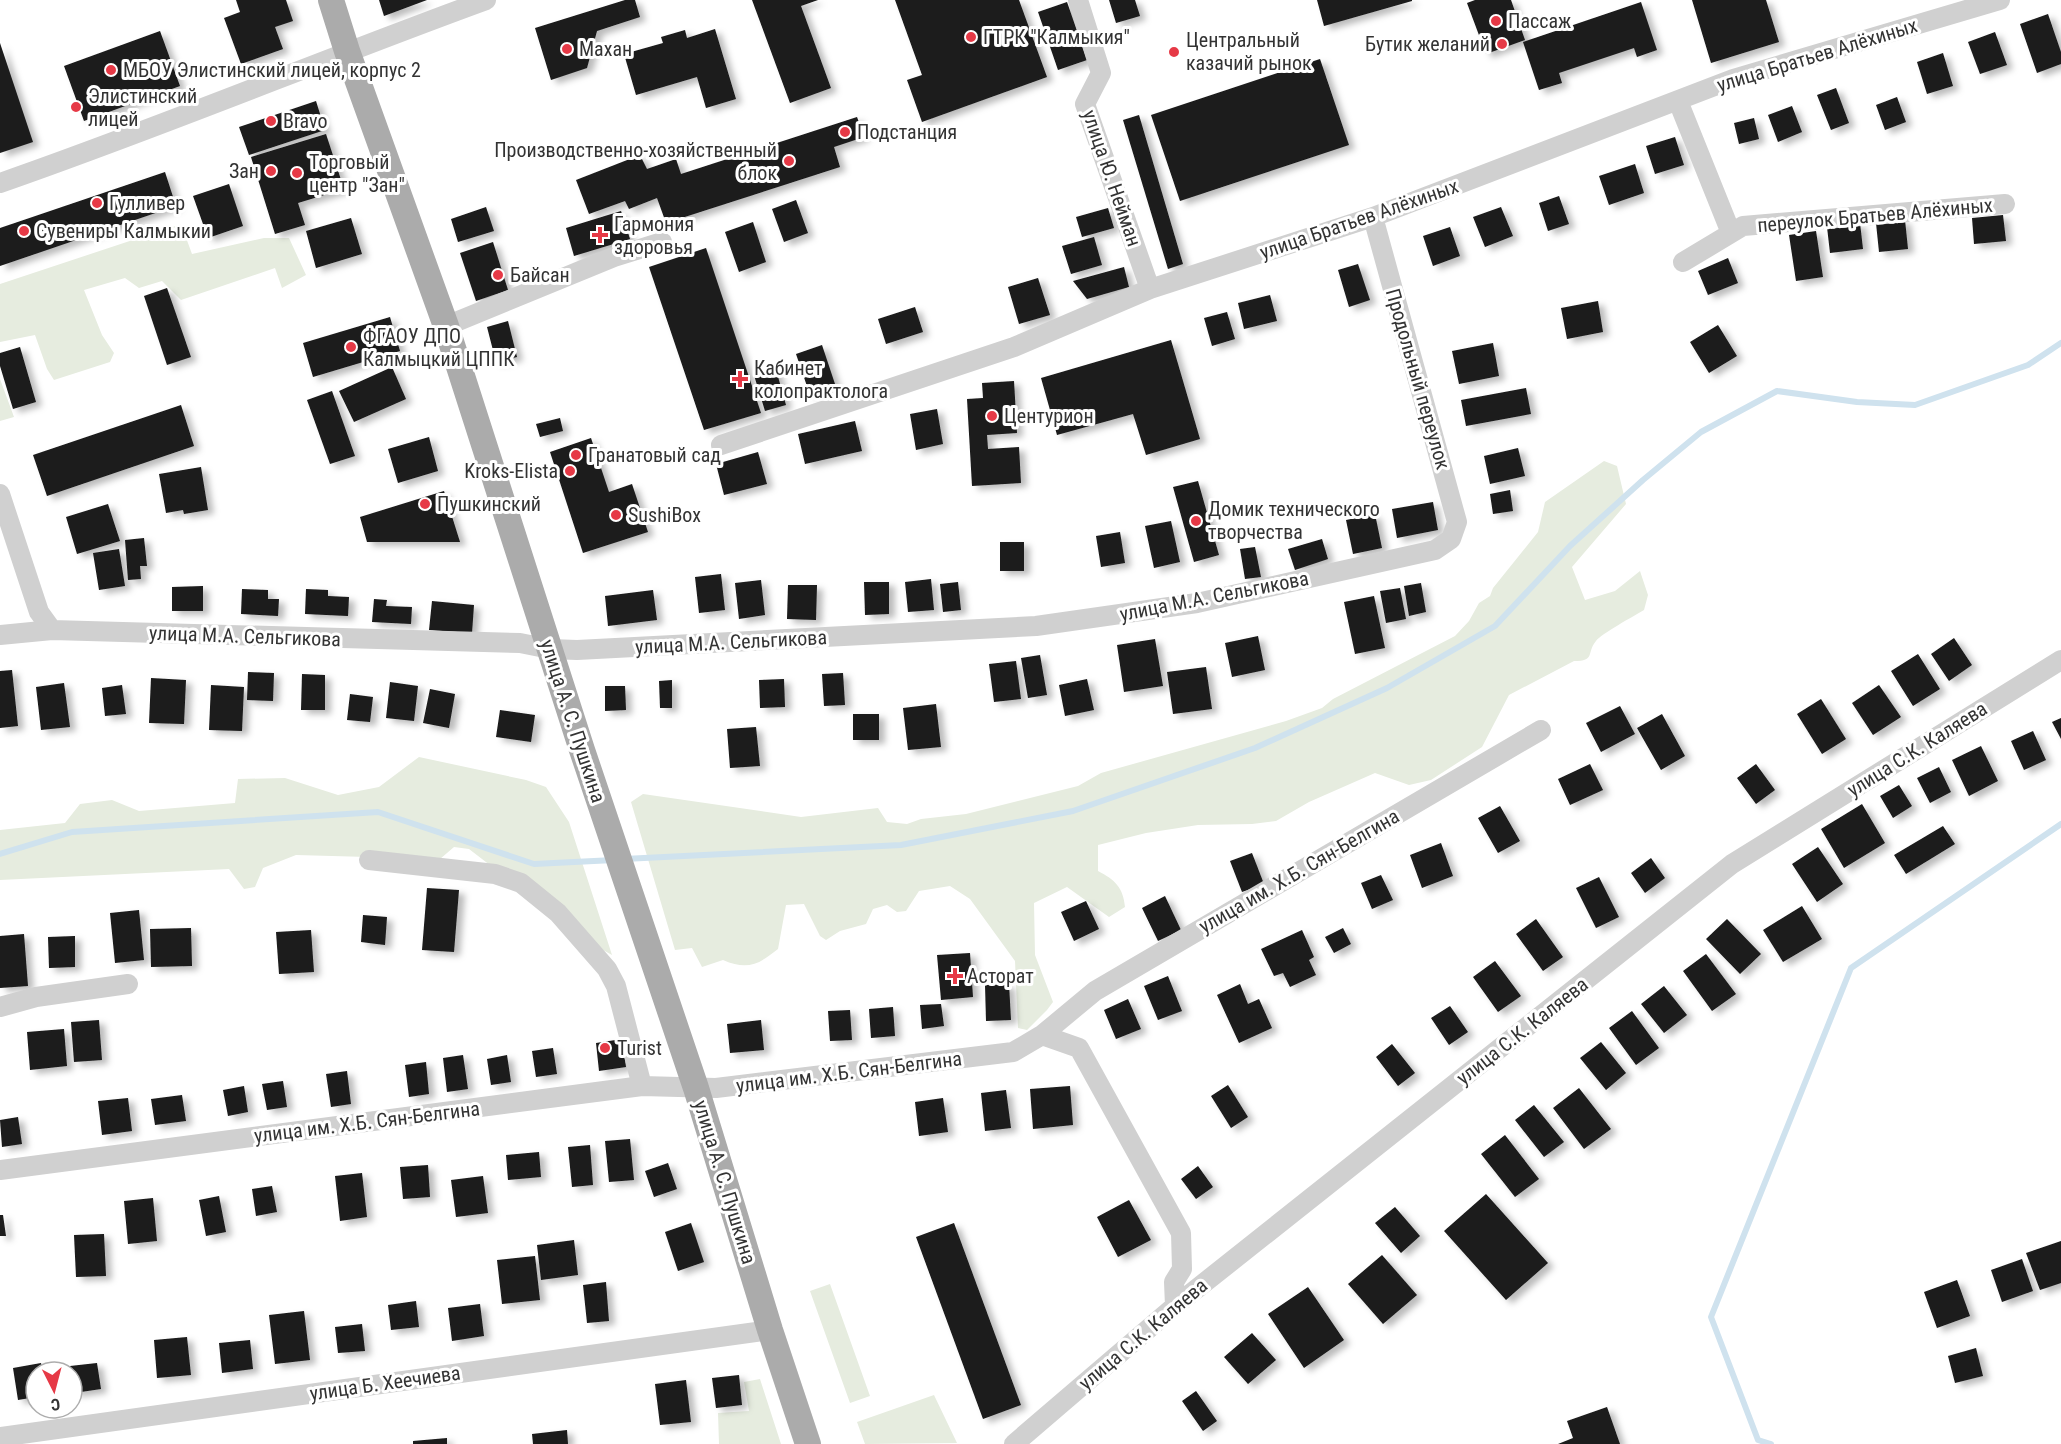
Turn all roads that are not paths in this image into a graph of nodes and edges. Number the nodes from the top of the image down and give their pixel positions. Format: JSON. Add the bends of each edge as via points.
{"nodes":[{"id":1,"x":331,"y":0,"type":"edge"},
{"id":2,"x":486,"y":0,"type":"edge"},
{"id":3,"x":1078,"y":0,"type":"edge"},
{"id":4,"x":2000,"y":0,"type":"edge"},
{"id":5,"x":347,"y":51,"type":"junction"},
{"id":6,"x":1678,"y":100,"type":"junction"},
{"id":7,"x":0,"y":183,"type":"edge"},
{"id":8,"x":2006,"y":204,"type":"dead end"},
{"id":9,"x":1373,"y":217,"type":"junction"},
{"id":10,"x":1731,"y":233,"type":"junction"},
{"id":11,"x":662,"y":242,"type":"dead end"},
{"id":12,"x":1683,"y":262,"type":"dead end"},
{"id":13,"x":1150,"y":289,"type":"junction"},
{"id":14,"x":446,"y":326,"type":"junction"},
{"id":15,"x":721,"y":445,"type":"dead end"},
{"id":16,"x":0,"y":494,"type":"edge"},
{"id":17,"x":1451,"y":539,"type":"joint"},
{"id":18,"x":52,"y":630,"type":"junction"},
{"id":19,"x":0,"y":635,"type":"edge"},
{"id":20,"x":550,"y":649,"type":"junction"},
{"id":21,"x":2061,"y":660,"type":"edge"},
{"id":22,"x":1541,"y":730,"type":"dead end"},
{"id":23,"x":369,"y":860,"type":"dead end"},
{"id":24,"x":128,"y":984,"type":"dead end"},
{"id":25,"x":0,"y":1007,"type":"edge"},
{"id":26,"x":1042,"y":1035,"type":"junction"},
{"id":27,"x":642,"y":1086,"type":"junction"},
{"id":28,"x":696,"y":1088,"type":"junction"},
{"id":29,"x":0,"y":1170,"type":"edge"},
{"id":30,"x":1175,"y":1306,"type":"junction"},
{"id":31,"x":770,"y":1330,"type":"junction"},
{"id":32,"x":0,"y":1437,"type":"edge"},
{"id":33,"x":808,"y":1444,"type":"edge"},
{"id":34,"x":1014,"y":1444,"type":"edge"}],
"edges":[{"from":1,"to":5,"type":"main road","name":"улица А. С. Пушкина"},
{"from":2,"to":5,"type":"street"},
{"from":3,"to":13,"type":"street","name":"улица Ю. Нейман","via":[[1101,73],[1085,104]]},
{"from":4,"to":6,"type":"street","name":"улица Братьев Алёхиных","via":[[1733,79]]},
{"from":5,"to":7,"type":"street"},
{"from":5,"to":14,"type":"main road","name":"улица А. С. Пушкина"},
{"from":6,"to":9,"type":"street","name":"улица Братьев Алёхиных"},
{"from":6,"to":10,"type":"street"},
{"from":8,"to":10,"type":"street","name":"переулок Братьев Алёхиных","via":[[1743,226]]},
{"from":9,"to":13,"type":"street","name":"улица Братьев Алёхиных"},
{"from":9,"to":17,"type":"street","name":"Продольный переулок","via":[[1457,522]]},
{"from":10,"to":12,"type":"street","name":"переулок Братьев Алёхиных"},
{"from":11,"to":14,"type":"street","via":[[614,257]]},
{"from":13,"to":15,"type":"street","name":"улица Братьев Алёхиных","via":[[1014,347]]},
{"from":14,"to":20,"type":"main road","name":"улица А. С. Пушкина"},
{"from":16,"to":18,"type":"street","via":[[39,612]]},
{"from":17,"to":20,"type":"street","name":"улица М.А. Сельгикова","via":[[1435,550],[1197,603],[1036,626]]},
{"from":18,"to":19,"type":"street","name":"улица М.А. Сельгикова"},
{"from":18,"to":20,"type":"street","name":"улица М.А. Сельгикова","via":[[520,644]]},
{"from":20,"to":28,"type":"main road","name":"улица А. С. Пушкина"},
{"from":21,"to":30,"type":"street","name":"улица С.К. Каляева","via":[[1732,864]]},
{"from":22,"to":26,"type":"street","name":"улица им. Х.Б. Сян-Белгина","via":[[1095,991]]},
{"from":23,"to":27,"type":"street","via":[[495,874],[521,883],[558,913],[607,969],[616,986]]},
{"from":24,"to":25,"type":"street","via":[[36,997]]},
{"from":26,"to":28,"type":"street","name":"улица им. Х.Б. Сян-Белгина","via":[[1013,1052]]},
{"from":26,"to":30,"type":"street","via":[[1079,1048],[1180,1233],[1182,1269],[1174,1282]]},
{"from":27,"to":28,"type":"street","name":"улица им. Х.Б. Сян-Белгина"},
{"from":27,"to":29,"type":"street","name":"улица им. Х.Б. Сян-Белгина"},
{"from":28,"to":31,"type":"main road","name":"улица А. С. Пушкина"},
{"from":30,"to":34,"type":"street","name":"улица С.К. Каляева"},
{"from":31,"to":32,"type":"street","name":"улица Б. Хеечиева"},
{"from":31,"to":33,"type":"main road","name":"улица А. С. Пушкина"}]}
